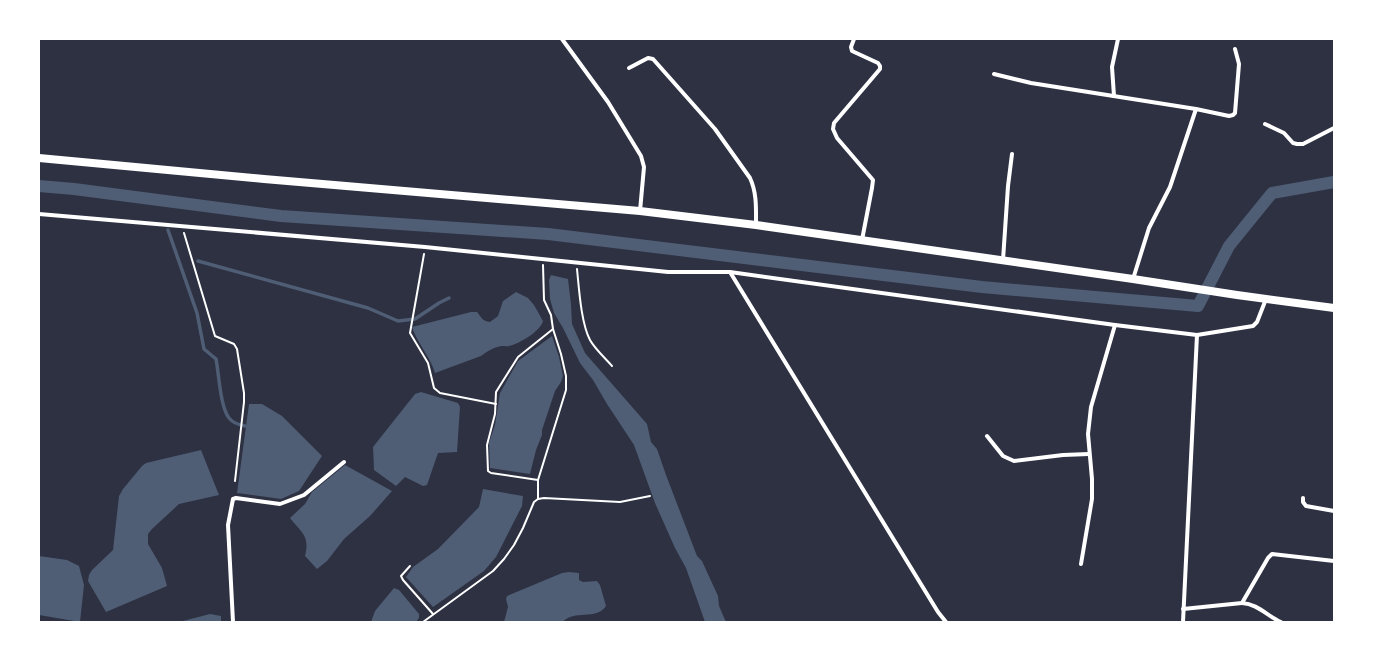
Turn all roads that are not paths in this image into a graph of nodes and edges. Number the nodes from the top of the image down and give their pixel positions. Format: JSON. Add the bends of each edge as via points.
{"nodes":[{"id":1,"x":562,"y":39,"type":"edge"},
{"id":2,"x":854,"y":39,"type":"edge"},
{"id":3,"x":1118,"y":39,"type":"edge"},
{"id":4,"x":1235,"y":49,"type":"dead end"},
{"id":5,"x":629,"y":68,"type":"dead end"},
{"id":6,"x":994,"y":74,"type":"dead end"},
{"id":7,"x":1114,"y":96,"type":"junction"},
{"id":8,"x":1196,"y":109,"type":"junction"},
{"id":9,"x":1265,"y":124,"type":"dead end"},
{"id":10,"x":1334,"y":128,"type":"edge"},
{"id":11,"x":1012,"y":154,"type":"dead end"},
{"id":12,"x":39,"y":158,"type":"edge"},
{"id":13,"x":640,"y":211,"type":"junction"},
{"id":14,"x":39,"y":214,"type":"edge"},
{"id":15,"x":756,"y":225,"type":"junction"},
{"id":16,"x":862,"y":240,"type":"junction"},
{"id":17,"x":1003,"y":260,"type":"junction"},
{"id":18,"x":730,"y":272,"type":"junction"},
{"id":19,"x":1133,"y":279,"type":"junction"},
{"id":20,"x":1266,"y":299,"type":"junction"},
{"id":21,"x":1334,"y":308,"type":"edge"},
{"id":22,"x":1115,"y":325,"type":"junction"},
{"id":23,"x":1197,"y":335,"type":"junction"},
{"id":24,"x":987,"y":436,"type":"dead end"},
{"id":25,"x":1089,"y":454,"type":"junction"},
{"id":26,"x":344,"y":462,"type":"dead end"},
{"id":27,"x":1303,"y":498,"type":"dead end"},
{"id":28,"x":1334,"y":511,"type":"edge"},
{"id":29,"x":1334,"y":561,"type":"edge"},
{"id":30,"x":1081,"y":564,"type":"dead end"},
{"id":31,"x":1242,"y":603,"type":"junction"},
{"id":32,"x":1183,"y":609,"type":"junction"},
{"id":33,"x":233,"y":622,"type":"edge"},
{"id":34,"x":946,"y":622,"type":"edge"},
{"id":35,"x":1182,"y":622,"type":"edge"},
{"id":36,"x":1281,"y":622,"type":"edge"}],
"edges":[{"from":1,"to":13,"type":"street","via":[[608,102],[641,156],[644,167]]},
{"from":2,"to":16,"type":"street","via":[[850,47],[852,51],[880,66],[834,123],[833,129],[837,138],[873,180]]},
{"from":3,"to":7,"type":"street","via":[[1112,67]]},
{"from":4,"to":8,"type":"street","via":[[1239,60],[1235,113],[1228,116]]},
{"from":5,"to":15,"type":"street","via":[[648,58],[653,59],[715,129],[753,185]]},
{"from":6,"to":7,"type":"street","via":[[1031,83]]},
{"from":7,"to":8,"type":"street"},
{"from":8,"to":19,"type":"street","via":[[1170,187],[1149,228]]},
{"from":9,"to":10,"type":"street","via":[[1284,133],[1297,144],[1303,144]]},
{"from":11,"to":17,"type":"street"},
{"from":12,"to":13,"type":"main road"},
{"from":13,"to":15,"type":"main road"},
{"from":14,"to":18,"type":"street","via":[[425,247],[668,272]]},
{"from":15,"to":16,"type":"main road"},
{"from":16,"to":17,"type":"main road"},
{"from":17,"to":19,"type":"main road"},
{"from":18,"to":22,"type":"street"},
{"from":18,"to":34,"type":"street"},
{"from":19,"to":20,"type":"main road"},
{"from":20,"to":21,"type":"main road"},
{"from":20,"to":23,"type":"street","via":[[1254,326]]},
{"from":22,"to":23,"type":"street"},
{"from":22,"to":25,"type":"street","via":[[1091,407]]},
{"from":23,"to":32,"type":"street"},
{"from":24,"to":25,"type":"street","via":[[1003,456],[1014,461],[1063,454]]},
{"from":25,"to":30,"type":"street","via":[[1092,499]]},
{"from":26,"to":33,"type":"street","via":[[304,495],[280,504],[236,498],[232,501],[228,525]]},
{"from":27,"to":28,"type":"street","via":[[1306,506]]},
{"from":29,"to":31,"type":"street","via":[[1272,554]]},
{"from":31,"to":32,"type":"street"},
{"from":31,"to":36,"type":"street","via":[[1249,603]]},
{"from":32,"to":35,"type":"street"}]}
